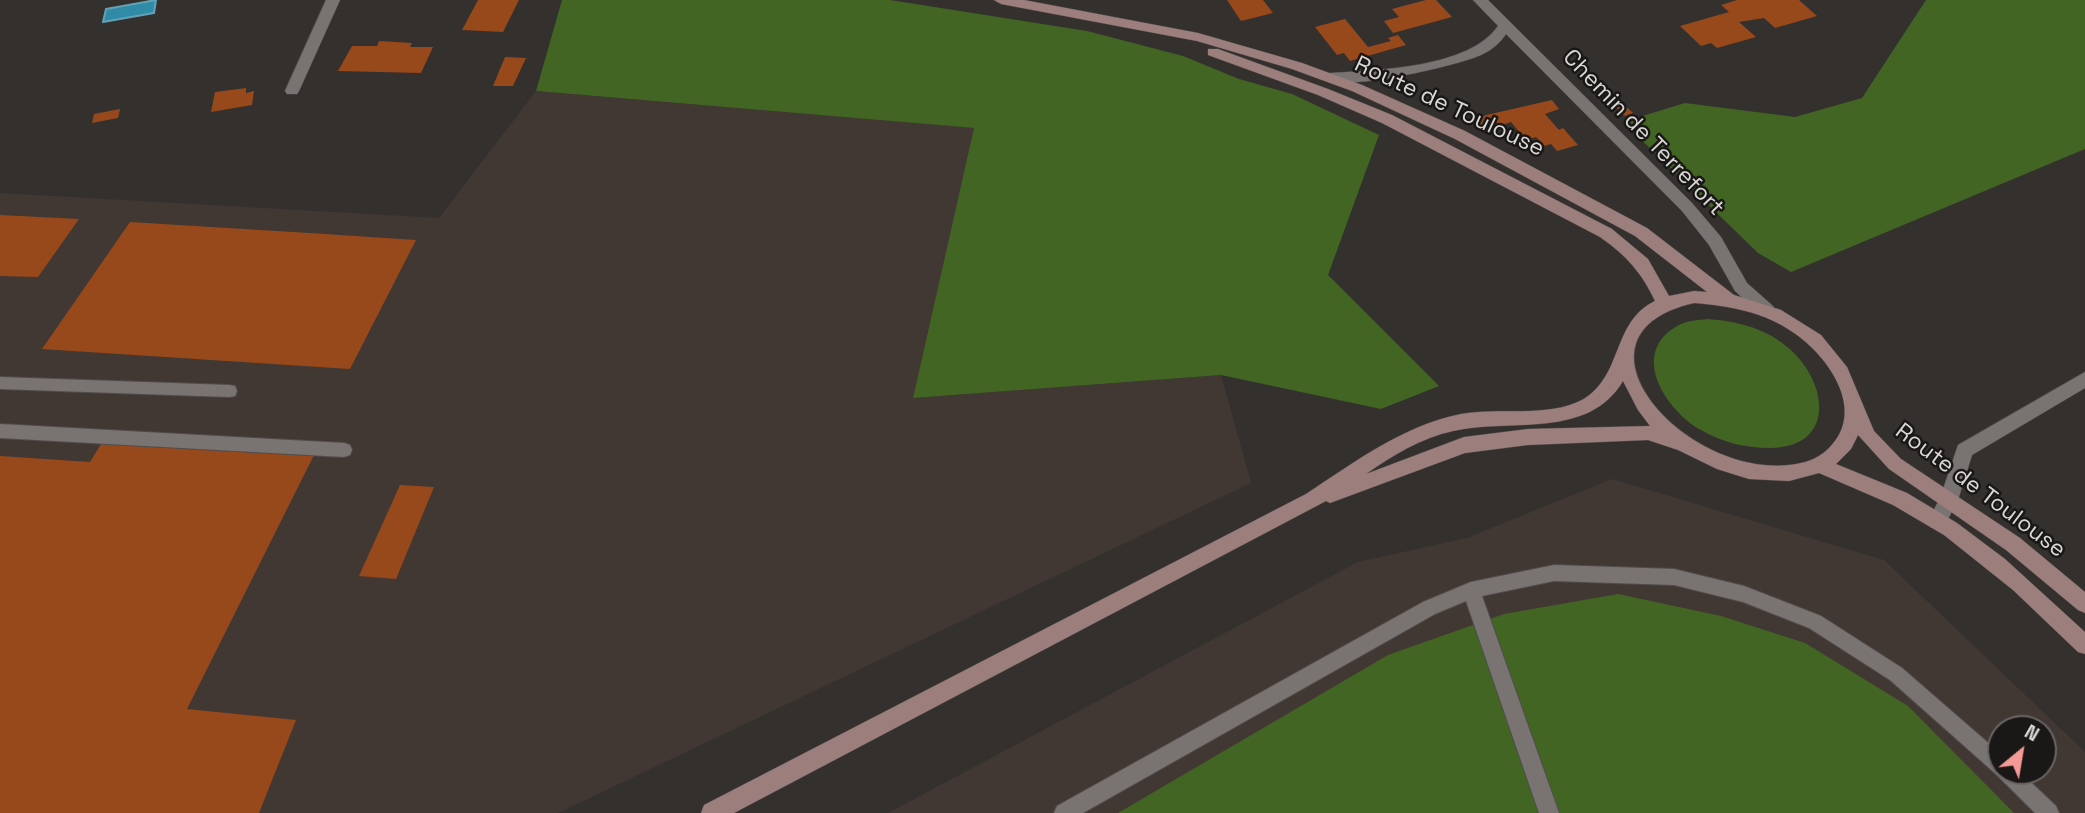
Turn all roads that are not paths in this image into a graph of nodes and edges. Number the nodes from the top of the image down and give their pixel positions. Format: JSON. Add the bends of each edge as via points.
{"nodes":[{"id":1,"x":333,"y":0,"type":"edge"},
{"id":2,"x":1001,"y":0,"type":"edge"},
{"id":3,"x":1480,"y":0,"type":"edge"},
{"id":4,"x":1120,"y":22,"type":"junction"},
{"id":5,"x":1504,"y":25,"type":"junction"},
{"id":6,"x":1330,"y":78,"type":"junction"},
{"id":7,"x":292,"y":91,"type":"dead end"},
{"id":8,"x":1728,"y":299,"type":"junction"},
{"id":9,"x":1665,"y":304,"type":"junction"},
{"id":10,"x":1767,"y":310,"type":"junction"},
{"id":11,"x":1627,"y":347,"type":"junction"},
{"id":12,"x":2085,"y":379,"type":"edge"},
{"id":13,"x":0,"y":383,"type":"edge"},
{"id":14,"x":229,"y":391,"type":"dead end"},
{"id":15,"x":1855,"y":410,"type":"junction"},
{"id":16,"x":0,"y":431,"type":"edge"},
{"id":17,"x":1687,"y":447,"type":"junction"},
{"id":18,"x":344,"y":450,"type":"dead end"},
{"id":19,"x":1820,"y":465,"type":"junction"},
{"id":20,"x":1313,"y":500,"type":"junction"},
{"id":21,"x":1949,"y":500,"type":"junction"},
{"id":22,"x":1937,"y":521,"type":"junction"},
{"id":23,"x":1471,"y":590,"type":"junction"},
{"id":24,"x":2085,"y":604,"type":"edge"},
{"id":25,"x":2085,"y":645,"type":"edge"},
{"id":26,"x":1987,"y":755,"type":"edge"},
{"id":27,"x":2020,"y":785,"type":"edge"},
{"id":28,"x":712,"y":813,"type":"edge"},
{"id":29,"x":1064,"y":813,"type":"edge"},
{"id":30,"x":1549,"y":813,"type":"edge"},
{"id":31,"x":2049,"y":813,"type":"edge"}],
"edges":[{"from":1,"to":7,"type":"street"},
{"from":2,"to":4,"type":"main road","name":"Route de Toulouse"},
{"from":3,"to":5,"type":"street","name":"Chemin de Terrefort"},
{"from":4,"to":6,"type":"main road","name":"Route de Toulouse","via":[[1240,48]]},
{"from":4,"to":9,"type":"main road","name":"Route de Toulouse","via":[[1323,92],[1469,159],[1633,251],[1648,269]]},
{"from":5,"to":6,"type":"street","via":[[1502,35],[1458,59],[1388,75]]},
{"from":5,"to":10,"type":"street","name":"Chemin de Terrefort","via":[[1687,207],[1715,241],[1741,287]]},
{"from":6,"to":8,"type":"main road","name":"Route de Toulouse","via":[[1417,113],[1588,202],[1641,232]]},
{"from":8,"to":9,"type":"main road","via":[[1694,297]]},
{"from":8,"to":10,"type":"main road"},
{"from":9,"to":11,"type":"main road","via":[[1646,314],[1633,329]]},
{"from":10,"to":15,"type":"main road","via":[[1801,329],[1828,353],[1847,381]]},
{"from":11,"to":17,"type":"main road","via":[[1627,372],[1639,399],[1659,424]]},
{"from":11,"to":20,"type":"main road","via":[[1614,381],[1574,411],[1549,418],[1458,421],[1429,430],[1398,444]]},
{"from":12,"to":21,"type":"street","via":[[1964,450]]},
{"from":13,"to":14,"type":"lane"},
{"from":15,"to":19,"type":"main road","via":[[1852,432],[1840,451]]},
{"from":15,"to":21,"type":"main road","name":"Route de Toulouse","via":[[1867,436],[1895,464]]},
{"from":16,"to":18,"type":"lane"},
{"from":17,"to":19,"type":"main road","via":[[1720,463],[1756,472],[1791,473]]},
{"from":17,"to":20,"type":"main road","via":[[1648,433],[1528,437],[1464,445]]},
{"from":19,"to":22,"type":"main road","name":"Route de Toulouse","via":[[1900,499]]},
{"from":20,"to":28,"type":"main road"},
{"from":21,"to":22,"type":"street"},
{"from":21,"to":24,"type":"main road","name":"Route de Toulouse","via":[[2013,544]]},
{"from":22,"to":25,"type":"main road","name":"Route de Toulouse","via":[[1998,563]]},
{"from":23,"to":26,"type":"lane","via":[[1554,573],[1674,577],[1744,594],[1815,622],[1896,674]]},
{"from":23,"to":29,"type":"lane","via":[[1429,608]]},
{"from":23,"to":30,"type":"lane"},
{"from":27,"to":31,"type":"lane"}]}
